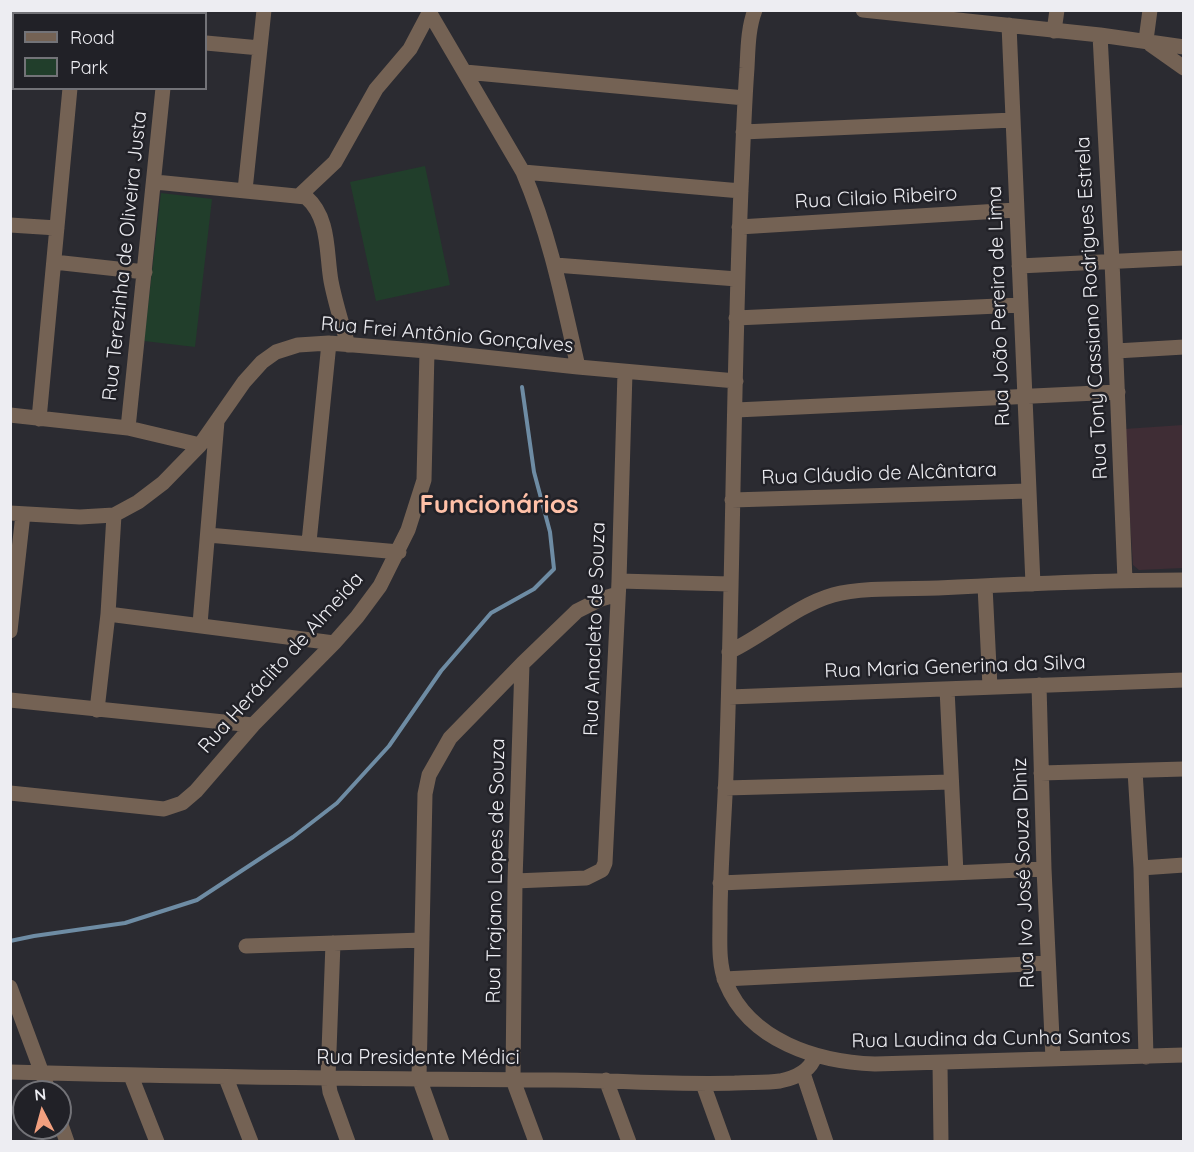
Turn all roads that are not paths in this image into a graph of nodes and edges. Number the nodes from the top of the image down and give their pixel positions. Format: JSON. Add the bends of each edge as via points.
{"nodes":[{"id":1,"x":264,"y":10,"type":"edge"},
{"id":2,"x":755,"y":10,"type":"edge"},
{"id":3,"x":1057,"y":10,"type":"edge"},
{"id":4,"x":1150,"y":10,"type":"edge"},
{"id":5,"x":866,"y":11,"type":"edge"},
{"id":6,"x":428,"y":12,"type":"edge"},
{"id":7,"x":961,"y":16,"type":"edge"},
{"id":8,"x":1009,"y":25,"type":"junction"},
{"id":9,"x":1054,"y":31,"type":"junction"},
{"id":10,"x":1100,"y":35,"type":"junction"},
{"id":11,"x":1146,"y":40,"type":"junction"},
{"id":12,"x":207,"y":43,"type":"edge"},
{"id":13,"x":1184,"y":47,"type":"edge"},
{"id":14,"x":260,"y":48,"type":"junction"},
{"id":15,"x":1184,"y":68,"type":"edge"},
{"id":16,"x":465,"y":72,"type":"junction"},
{"id":17,"x":70,"y":90,"type":"edge"},
{"id":18,"x":163,"y":90,"type":"edge"},
{"id":19,"x":745,"y":98,"type":"junction"},
{"id":20,"x":1013,"y":120,"type":"junction"},
{"id":21,"x":743,"y":132,"type":"junction"},
{"id":22,"x":523,"y":172,"type":"junction"},
{"id":23,"x":155,"y":182,"type":"junction"},
{"id":24,"x":245,"y":190,"type":"junction"},
{"id":25,"x":741,"y":191,"type":"junction"},
{"id":26,"x":300,"y":195,"type":"junction"},
{"id":27,"x":1016,"y":210,"type":"junction"},
{"id":28,"x":10,"y":225,"type":"edge"},
{"id":29,"x":739,"y":227,"type":"junction"},
{"id":30,"x":57,"y":228,"type":"junction"},
{"id":31,"x":1184,"y":258,"type":"edge"},
{"id":32,"x":1112,"y":261,"type":"junction"},
{"id":33,"x":54,"y":262,"type":"junction"},
{"id":34,"x":555,"y":265,"type":"junction"},
{"id":35,"x":1019,"y":266,"type":"junction"},
{"id":36,"x":146,"y":272,"type":"junction"},
{"id":37,"x":737,"y":279,"type":"junction"},
{"id":38,"x":1020,"y":306,"type":"junction"},
{"id":39,"x":736,"y":318,"type":"junction"},
{"id":40,"x":329,"y":343,"type":"junction"},
{"id":41,"x":348,"y":345,"type":"junction"},
{"id":42,"x":1184,"y":347,"type":"edge"},
{"id":43,"x":427,"y":351,"type":"junction"},
{"id":44,"x":1116,"y":351,"type":"junction"},
{"id":45,"x":578,"y":367,"type":"junction"},
{"id":46,"x":625,"y":372,"type":"junction"},
{"id":47,"x":736,"y":381,"type":"junction"},
{"id":48,"x":1118,"y":392,"type":"junction"},
{"id":49,"x":1024,"y":398,"type":"junction"},
{"id":50,"x":736,"y":410,"type":"junction"},
{"id":51,"x":10,"y":415,"type":"edge"},
{"id":52,"x":39,"y":418,"type":"junction"},
{"id":53,"x":217,"y":419,"type":"junction"},
{"id":54,"x":128,"y":428,"type":"junction"},
{"id":55,"x":200,"y":444,"type":"junction"},
{"id":56,"x":1028,"y":490,"type":"junction"},
{"id":57,"x":732,"y":500,"type":"junction"},
{"id":58,"x":16,"y":514,"type":"edge"},
{"id":59,"x":114,"y":515,"type":"junction"},
{"id":60,"x":208,"y":535,"type":"junction"},
{"id":61,"x":309,"y":542,"type":"junction"},
{"id":62,"x":399,"y":552,"type":"junction"},
{"id":63,"x":1125,"y":580,"type":"junction"},
{"id":64,"x":1184,"y":580,"type":"edge"},
{"id":65,"x":730,"y":584,"type":"junction"},
{"id":66,"x":1033,"y":584,"type":"junction"},
{"id":67,"x":985,"y":586,"type":"junction"},
{"id":68,"x":618,"y":587,"type":"junction"},
{"id":69,"x":108,"y":614,"type":"junction"},
{"id":70,"x":200,"y":624,"type":"junction"},
{"id":71,"x":10,"y":631,"type":"edge"},
{"id":72,"x":334,"y":643,"type":"junction"},
{"id":73,"x":729,"y":651,"type":"junction"},
{"id":74,"x":522,"y":664,"type":"junction"},
{"id":75,"x":1184,"y":680,"type":"edge"},
{"id":76,"x":1039,"y":685,"type":"junction"},
{"id":77,"x":990,"y":687,"type":"junction"},
{"id":78,"x":946,"y":689,"type":"junction"},
{"id":79,"x":729,"y":697,"type":"junction"},
{"id":80,"x":10,"y":700,"type":"edge"},
{"id":81,"x":97,"y":710,"type":"junction"},
{"id":82,"x":253,"y":725,"type":"junction"},
{"id":83,"x":1184,"y":769,"type":"edge"},
{"id":84,"x":1134,"y":771,"type":"junction"},
{"id":85,"x":1041,"y":774,"type":"junction"},
{"id":86,"x":951,"y":782,"type":"junction"},
{"id":87,"x":725,"y":788,"type":"junction"},
{"id":88,"x":10,"y":793,"type":"edge"},
{"id":89,"x":1184,"y":865,"type":"edge"},
{"id":90,"x":1141,"y":868,"type":"junction"},
{"id":91,"x":1044,"y":869,"type":"junction"},
{"id":92,"x":956,"y":873,"type":"junction"},
{"id":93,"x":515,"y":881,"type":"junction"},
{"id":94,"x":720,"y":883,"type":"junction"},
{"id":95,"x":422,"y":940,"type":"junction"},
{"id":96,"x":333,"y":944,"type":"junction"},
{"id":97,"x":246,"y":946,"type":"dead end"},
{"id":98,"x":1048,"y":963,"type":"junction"},
{"id":99,"x":724,"y":979,"type":"junction"},
{"id":100,"x":10,"y":987,"type":"edge"},
{"id":101,"x":1184,"y":1055,"type":"edge"},
{"id":102,"x":815,"y":1056,"type":"junction"},
{"id":103,"x":1146,"y":1057,"type":"junction"},
{"id":104,"x":1053,"y":1059,"type":"junction"},
{"id":105,"x":940,"y":1063,"type":"junction"},
{"id":106,"x":10,"y":1072,"type":"edge"},
{"id":107,"x":803,"y":1072,"type":"junction"},
{"id":108,"x":43,"y":1073,"type":"junction"},
{"id":109,"x":131,"y":1076,"type":"junction"},
{"id":110,"x":226,"y":1078,"type":"junction"},
{"id":111,"x":328,"y":1078,"type":"junction"},
{"id":112,"x":419,"y":1078,"type":"junction"},
{"id":113,"x":45,"y":1080,"type":"edge"},
{"id":114,"x":513,"y":1080,"type":"junction"},
{"id":115,"x":606,"y":1080,"type":"junction"},
{"id":116,"x":703,"y":1084,"type":"junction"},
{"id":117,"x":157,"y":1142,"type":"edge"},
{"id":118,"x":251,"y":1142,"type":"edge"},
{"id":119,"x":348,"y":1142,"type":"edge"},
{"id":120,"x":442,"y":1142,"type":"edge"},
{"id":121,"x":536,"y":1142,"type":"edge"},
{"id":122,"x":629,"y":1142,"type":"edge"},
{"id":123,"x":724,"y":1142,"type":"edge"},
{"id":124,"x":826,"y":1142,"type":"edge"},
{"id":125,"x":941,"y":1142,"type":"edge"}],
"edges":[{"from":1,"to":14,"type":"street"},
{"from":2,"to":19,"type":"street","name":"Rua Laudina da Cunha Santos","via":[[749,36]]},
{"from":3,"to":9,"type":"street"},
{"from":4,"to":11,"type":"street"},
{"from":5,"to":7,"type":"street"},
{"from":6,"to":16,"type":"street"},
{"from":6,"to":26,"type":"street","via":[[410,49],[376,89],[334,162]]},
{"from":7,"to":8,"type":"street"},
{"from":8,"to":9,"type":"street"},
{"from":8,"to":20,"type":"street","name":"Rua João Pereira de Lima"},
{"from":9,"to":10,"type":"street"},
{"from":10,"to":11,"type":"street"},
{"from":10,"to":32,"type":"street","name":"Rua Tony Cassiano Rodrigues Estrela"},
{"from":11,"to":13,"type":"street"},
{"from":11,"to":15,"type":"street"},
{"from":12,"to":14,"type":"street"},
{"from":14,"to":24,"type":"street"},
{"from":16,"to":19,"type":"street"},
{"from":16,"to":22,"type":"street"},
{"from":17,"to":30,"type":"street"},
{"from":18,"to":23,"type":"street","name":"Rua Terezinha de Oliveira Justa"},
{"from":19,"to":21,"type":"street","name":"Rua Laudina da Cunha Santos"},
{"from":20,"to":21,"type":"street"},
{"from":20,"to":27,"type":"street","name":"Rua João Pereira de Lima"},
{"from":21,"to":25,"type":"street","name":"Rua Laudina da Cunha Santos"},
{"from":22,"to":25,"type":"street"},
{"from":22,"to":34,"type":"street"},
{"from":23,"to":24,"type":"street"},
{"from":23,"to":36,"type":"street","name":"Rua Terezinha de Oliveira Justa"},
{"from":24,"to":26,"type":"street"},
{"from":25,"to":29,"type":"street","name":"Rua Laudina da Cunha Santos"},
{"from":26,"to":41,"type":"street","via":[[314,204],[325,229],[331,281]]},
{"from":27,"to":29,"type":"street","name":"Rua Cilaio Ribeiro"},
{"from":27,"to":35,"type":"street","name":"Rua João Pereira de Lima"},
{"from":28,"to":30,"type":"street"},
{"from":29,"to":37,"type":"street","name":"Rua Laudina da Cunha Santos"},
{"from":30,"to":33,"type":"street"},
{"from":31,"to":32,"type":"street"},
{"from":32,"to":35,"type":"street"},
{"from":32,"to":44,"type":"street","name":"Rua Tony Cassiano Rodrigues Estrela"},
{"from":33,"to":36,"type":"street"},
{"from":33,"to":52,"type":"street"},
{"from":34,"to":37,"type":"street"},
{"from":34,"to":45,"type":"street"},
{"from":35,"to":38,"type":"street","name":"Rua João Pereira de Lima"},
{"from":36,"to":54,"type":"street","name":"Rua Terezinha de Oliveira Justa"},
{"from":37,"to":39,"type":"street","name":"Rua Laudina da Cunha Santos"},
{"from":38,"to":39,"type":"street"},
{"from":38,"to":49,"type":"street","name":"Rua João Pereira de Lima"},
{"from":39,"to":47,"type":"street","name":"Rua Laudina da Cunha Santos"},
{"from":40,"to":41,"type":"street","name":"Rua Frei Antônio Gonçalves"},
{"from":40,"to":53,"type":"street","name":"Rua Frei Antônio Gonçalves","via":[[298,345],[276,352],[244,382]]},
{"from":40,"to":61,"type":"street"},
{"from":41,"to":43,"type":"street","name":"Rua Frei Antônio Gonçalves"},
{"from":42,"to":44,"type":"street"},
{"from":43,"to":45,"type":"street","name":"Rua Frei Antônio Gonçalves"},
{"from":43,"to":62,"type":"street","name":"Rua Heráclito de Almeida","via":[[424,480]]},
{"from":44,"to":48,"type":"street","name":"Rua Tony Cassiano Rodrigues Estrela"},
{"from":45,"to":46,"type":"street","name":"Rua Frei Antônio Gonçalves"},
{"from":46,"to":47,"type":"street","name":"Rua Frei Antônio Gonçalves"},
{"from":46,"to":68,"type":"street","name":"Rua Anacleto de Souza"},
{"from":47,"to":50,"type":"street","name":"Rua Laudina da Cunha Santos"},
{"from":48,"to":49,"type":"street"},
{"from":48,"to":63,"type":"street","name":"Rua Tony Cassiano Rodrigues Estrela"},
{"from":49,"to":50,"type":"street"},
{"from":49,"to":56,"type":"street","name":"Rua João Pereira de Lima"},
{"from":50,"to":57,"type":"street","name":"Rua Laudina da Cunha Santos"},
{"from":51,"to":52,"type":"street"},
{"from":52,"to":54,"type":"street"},
{"from":53,"to":55,"type":"street","name":"Rua Frei Antônio Gonçalves"},
{"from":53,"to":60,"type":"street"},
{"from":54,"to":55,"type":"street"},
{"from":55,"to":59,"type":"street","name":"Rua Frei Antônio Gonçalves","via":[[163,483]]},
{"from":56,"to":57,"type":"street","name":"Rua Cláudio de Alcântara"},
{"from":56,"to":66,"type":"street","name":"Rua João Pereira de Lima"},
{"from":57,"to":65,"type":"street","name":"Rua Laudina da Cunha Santos"},
{"from":58,"to":59,"type":"street","name":"Rua Frei Antônio Gonçalves"},
{"from":58,"to":71,"type":"street"},
{"from":59,"to":69,"type":"street"},
{"from":60,"to":61,"type":"street"},
{"from":60,"to":70,"type":"street"},
{"from":61,"to":62,"type":"street"},
{"from":62,"to":72,"type":"street","name":"Rua Heráclito de Almeida","via":[[380,586]]},
{"from":63,"to":64,"type":"street"},
{"from":63,"to":66,"type":"street"},
{"from":65,"to":68,"type":"street"},
{"from":65,"to":73,"type":"street","name":"Rua Laudina da Cunha Santos"},
{"from":66,"to":67,"type":"street"},
{"from":67,"to":73,"type":"street","via":[[834,595]]},
{"from":67,"to":77,"type":"street"},
{"from":68,"to":74,"type":"street","via":[[577,611]]},
{"from":68,"to":93,"type":"street","name":"Rua Anacleto de Souza","via":[[606,857],[602,870],[586,878]]},
{"from":69,"to":70,"type":"street"},
{"from":69,"to":81,"type":"street"},
{"from":70,"to":72,"type":"street"},
{"from":72,"to":82,"type":"street","name":"Rua Heráclito de Almeida"},
{"from":73,"to":79,"type":"street","name":"Rua Laudina da Cunha Santos"},
{"from":74,"to":93,"type":"street","name":"Rua Trajano Lopes de Souza"},
{"from":74,"to":95,"type":"street","via":[[450,738],[429,775],[425,794]]},
{"from":75,"to":76,"type":"street","name":"Rua Maria Generina da Silva"},
{"from":76,"to":77,"type":"street","name":"Rua Maria Generina da Silva"},
{"from":76,"to":85,"type":"street","name":"Rua Ivo José Souza Diniz"},
{"from":77,"to":78,"type":"street","name":"Rua Maria Generina da Silva"},
{"from":78,"to":79,"type":"street","name":"Rua Maria Generina da Silva"},
{"from":78,"to":86,"type":"street"},
{"from":79,"to":87,"type":"street","name":"Rua Laudina da Cunha Santos"},
{"from":80,"to":81,"type":"street"},
{"from":81,"to":82,"type":"street"},
{"from":82,"to":88,"type":"street","name":"Rua Heráclito de Almeida","via":[[196,791],[182,803],[164,809]]},
{"from":83,"to":84,"type":"street"},
{"from":84,"to":85,"type":"street"},
{"from":84,"to":90,"type":"street"},
{"from":85,"to":91,"type":"street","name":"Rua Ivo José Souza Diniz"},
{"from":86,"to":87,"type":"street"},
{"from":86,"to":92,"type":"street"},
{"from":87,"to":94,"type":"street","name":"Rua Laudina da Cunha Santos"},
{"from":89,"to":90,"type":"street"},
{"from":90,"to":103,"type":"street"},
{"from":91,"to":92,"type":"street"},
{"from":91,"to":98,"type":"street","name":"Rua Ivo José Souza Diniz"},
{"from":92,"to":94,"type":"street"},
{"from":93,"to":114,"type":"street","name":"Rua Trajano Lopes de Souza"},
{"from":94,"to":99,"type":"street","name":"Rua Laudina da Cunha Santos"},
{"from":95,"to":96,"type":"street"},
{"from":95,"to":112,"type":"street"},
{"from":96,"to":97,"type":"street"},
{"from":96,"to":111,"type":"street"},
{"from":98,"to":99,"type":"street"},
{"from":98,"to":104,"type":"street","name":"Rua Ivo José Souza Diniz"},
{"from":99,"to":102,"type":"street","name":"Rua Laudina da Cunha Santos","via":[[735,1003],[750,1019],[775,1038]]},
{"from":100,"to":108,"type":"street"},
{"from":101,"to":103,"type":"street","name":"Rua Laudina da Cunha Santos"},
{"from":102,"to":105,"type":"street","name":"Rua Laudina da Cunha Santos","via":[[845,1063]]},
{"from":102,"to":107,"type":"street"},
{"from":103,"to":104,"type":"street","name":"Rua Laudina da Cunha Santos"},
{"from":104,"to":105,"type":"street","name":"Rua Laudina da Cunha Santos"},
{"from":105,"to":125,"type":"street"},
{"from":106,"to":108,"type":"street","name":"Rua Presidente Médici"},
{"from":107,"to":116,"type":"street","name":"Rua Presidente Médici","via":[[779,1081]]},
{"from":107,"to":124,"type":"street"},
{"from":108,"to":109,"type":"street","name":"Rua Presidente Médici"},
{"from":108,"to":113,"type":"street"},
{"from":109,"to":110,"type":"street","name":"Rua Presidente Médici"},
{"from":109,"to":117,"type":"street"},
{"from":110,"to":111,"type":"street","name":"Rua Presidente Médici"},
{"from":110,"to":118,"type":"street"},
{"from":111,"to":112,"type":"street","name":"Rua Presidente Médici"},
{"from":111,"to":119,"type":"street"},
{"from":112,"to":114,"type":"street","name":"Rua Presidente Médici"},
{"from":112,"to":120,"type":"street"},
{"from":114,"to":115,"type":"street","name":"Rua Presidente Médici"},
{"from":114,"to":121,"type":"street"},
{"from":115,"to":116,"type":"street","name":"Rua Presidente Médici"},
{"from":115,"to":122,"type":"street"},
{"from":116,"to":123,"type":"street"}]}
